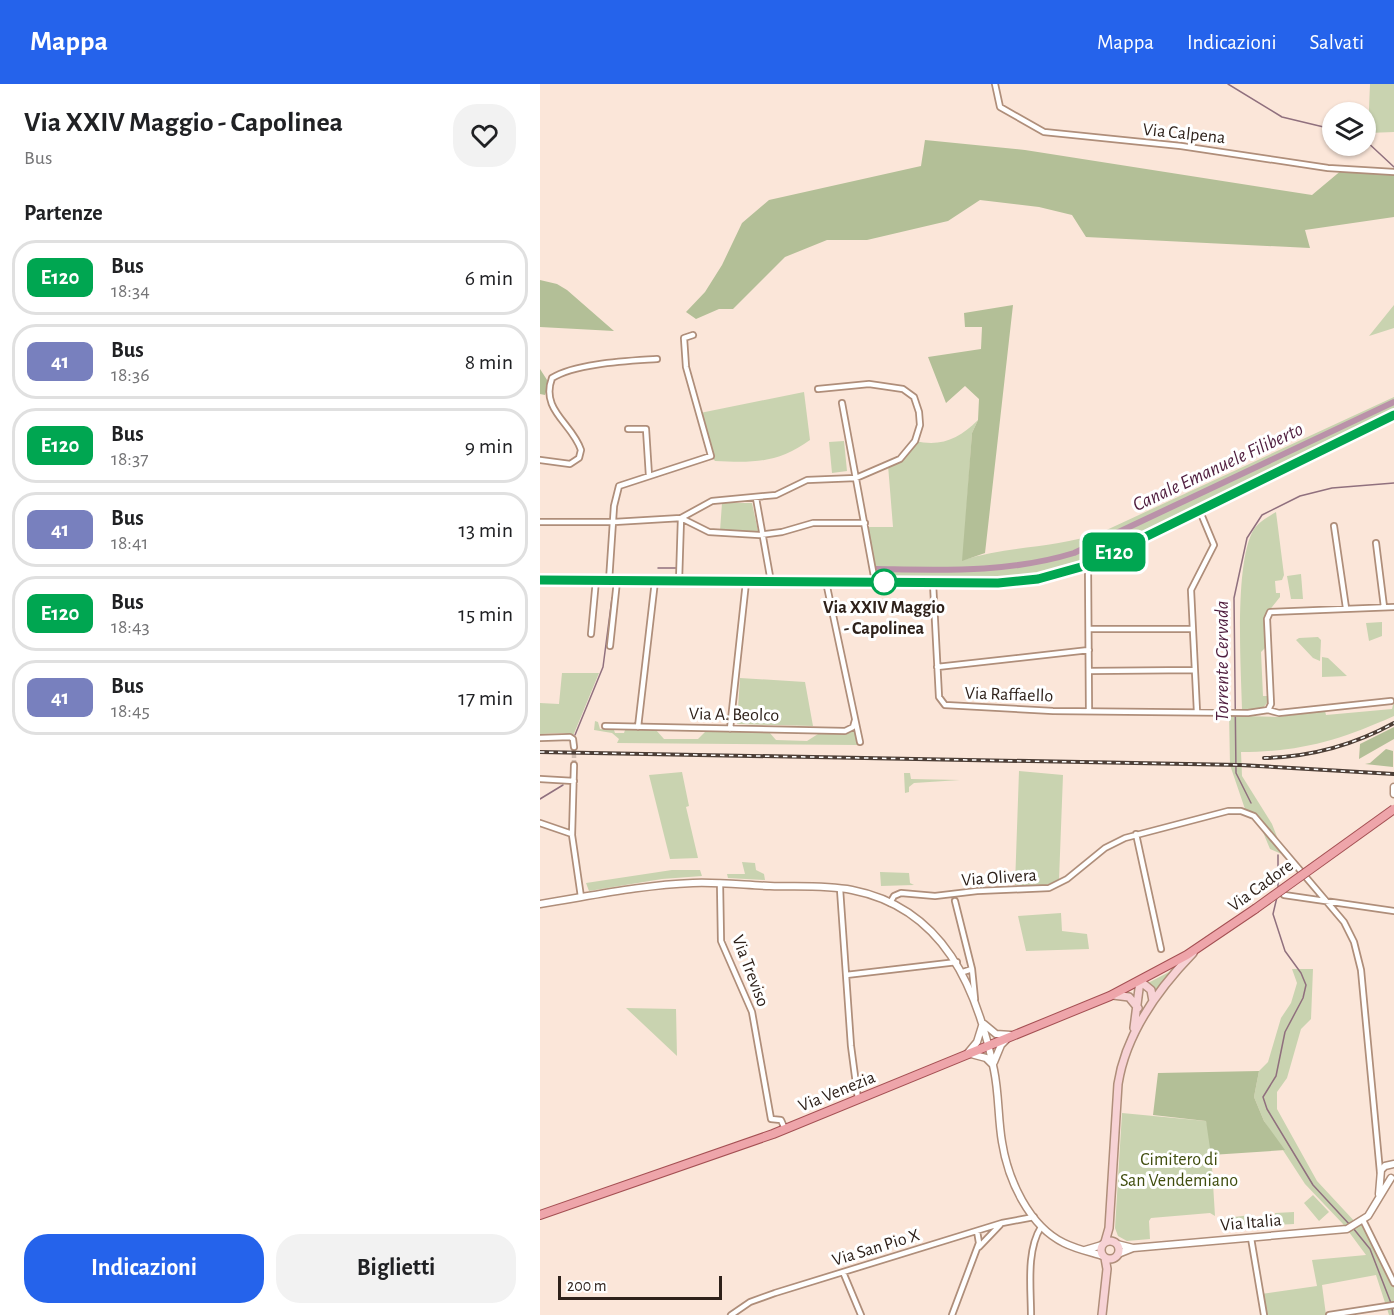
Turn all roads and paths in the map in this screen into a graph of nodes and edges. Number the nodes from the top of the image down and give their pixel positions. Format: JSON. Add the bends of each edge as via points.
{"nodes":[{"id":1,"x":995,"y":84,"type":"edge"},
{"id":2,"x":1394,"y":172,"type":"edge"},
{"id":3,"x":693,"y":335,"type":"dead end"},
{"id":4,"x":657,"y":359,"type":"dead end"},
{"id":5,"x":818,"y":389,"type":"dead end"},
{"id":6,"x":842,"y":403,"type":"dead end"},
{"id":7,"x":1394,"y":415,"type":"edge"},
{"id":8,"x":628,"y":429,"type":"dead end"},
{"id":9,"x":540,"y":460,"type":"edge"},
{"id":10,"x":649,"y":476,"type":"junction"},
{"id":11,"x":856,"y":478,"type":"junction"},
{"id":12,"x":756,"y":498,"type":"junction"},
{"id":13,"x":1199,"y":509,"type":"junction"},
{"id":14,"x":681,"y":518,"type":"junction"},
{"id":15,"x":540,"y":522,"type":"edge"},
{"id":16,"x":614,"y":522,"type":"junction"},
{"id":17,"x":865,"y":523,"type":"junction"},
{"id":18,"x":1334,"y":526,"type":"dead end"},
{"id":19,"x":764,"y":536,"type":"junction"},
{"id":20,"x":1376,"y":543,"type":"dead end"},
{"id":21,"x":1088,"y":565,"type":"junction"},
{"id":22,"x":540,"y":580,"type":"edge"},
{"id":23,"x":596,"y":580,"type":"junction"},
{"id":24,"x":609,"y":581,"type":"junction"},
{"id":25,"x":617,"y":581,"type":"junction"},
{"id":26,"x":655,"y":581,"type":"junction"},
{"id":27,"x":679,"y":581,"type":"junction"},
{"id":28,"x":746,"y":582,"type":"junction"},
{"id":29,"x":771,"y":582,"type":"junction"},
{"id":30,"x":826,"y":582,"type":"junction"},
{"id":31,"x":875,"y":582,"type":"junction"},
{"id":32,"x":933,"y":583,"type":"junction"},
{"id":33,"x":1384,"y":607,"type":"junction"},
{"id":34,"x":1394,"y":607,"type":"edge"},
{"id":35,"x":1346,"y":608,"type":"junction"},
{"id":36,"x":1089,"y":629,"type":"junction"},
{"id":37,"x":1192,"y":629,"type":"junction"},
{"id":38,"x":591,"y":633,"type":"dead end"},
{"id":39,"x":610,"y":646,"type":"dead end"},
{"id":40,"x":1089,"y":650,"type":"junction"},
{"id":41,"x":937,"y":667,"type":"junction"},
{"id":42,"x":1195,"y":670,"type":"junction"},
{"id":43,"x":1089,"y":672,"type":"junction"},
{"id":44,"x":1391,"y":701,"type":"dead end"},
{"id":45,"x":1268,"y":710,"type":"junction"},
{"id":46,"x":1089,"y":711,"type":"junction"},
{"id":47,"x":1197,"y":712,"type":"junction"},
{"id":48,"x":855,"y":720,"type":"junction"},
{"id":49,"x":606,"y":726,"type":"dead end"},
{"id":50,"x":638,"y":727,"type":"junction"},
{"id":51,"x":730,"y":729,"type":"junction"},
{"id":52,"x":540,"y":738,"type":"edge"},
{"id":53,"x":860,"y":742,"type":"dead end"},
{"id":54,"x":574,"y":747,"type":"dead end"},
{"id":55,"x":574,"y":765,"type":"tunnel mouth"},
{"id":56,"x":540,"y":779,"type":"edge"},
{"id":57,"x":574,"y":781,"type":"junction"},
{"id":58,"x":1394,"y":787,"type":"edge"},
{"id":59,"x":1394,"y":794,"type":"edge"},
{"id":60,"x":1394,"y":809,"type":"edge"},
{"id":61,"x":540,"y":823,"type":"edge"},
{"id":62,"x":572,"y":834,"type":"junction"},
{"id":63,"x":1136,"y":834,"type":"junction"},
{"id":64,"x":720,"y":883,"type":"junction"},
{"id":65,"x":840,"y":889,"type":"junction"},
{"id":66,"x":1284,"y":895,"type":"dead end"},
{"id":67,"x":581,"y":897,"type":"junction"},
{"id":68,"x":956,"y":901,"type":"dead end"},
{"id":69,"x":890,"y":903,"type":"junction"},
{"id":70,"x":1330,"y":903,"type":"junction"},
{"id":71,"x":540,"y":904,"type":"edge"},
{"id":72,"x":1394,"y":911,"type":"edge"},
{"id":73,"x":1200,"y":947,"type":"junction"},
{"id":74,"x":1161,"y":949,"type":"dead end"},
{"id":75,"x":957,"y":962,"type":"junction"},
{"id":76,"x":972,"y":969,"type":"junction"},
{"id":77,"x":963,"y":972,"type":"junction"},
{"id":78,"x":846,"y":975,"type":"junction"},
{"id":79,"x":1140,"y":981,"type":"junction"},
{"id":80,"x":1110,"y":996,"type":"junction"},
{"id":81,"x":975,"y":999,"type":"junction"},
{"id":82,"x":1153,"y":1001,"type":"junction"},
{"id":83,"x":1138,"y":1011,"type":"junction"},
{"id":84,"x":981,"y":1020,"type":"junction"},
{"id":85,"x":1015,"y":1035,"type":"junction"},
{"id":86,"x":989,"y":1045,"type":"junction"},
{"id":87,"x":1128,"y":1047,"type":"junction"},
{"id":88,"x":966,"y":1055,"type":"junction"},
{"id":89,"x":993,"y":1065,"type":"junction"},
{"id":90,"x":858,"y":1099,"type":"junction"},
{"id":91,"x":785,"y":1129,"type":"junction"},
{"id":92,"x":1379,"y":1156,"type":"junction"},
{"id":93,"x":1390,"y":1165,"type":"edge"},
{"id":94,"x":1380,"y":1173,"type":"junction"},
{"id":95,"x":1393,"y":1176,"type":"edge"},
{"id":96,"x":1378,"y":1201,"type":"junction"},
{"id":97,"x":540,"y":1215,"type":"edge"},
{"id":98,"x":1034,"y":1217,"type":"junction"},
{"id":99,"x":1363,"y":1220,"type":"junction"},
{"id":100,"x":1002,"y":1223,"type":"junction"},
{"id":101,"x":1041,"y":1227,"type":"junction"},
{"id":102,"x":985,"y":1229,"type":"junction"},
{"id":103,"x":977,"y":1231,"type":"junction"},
{"id":104,"x":1251,"y":1238,"type":"junction"},
{"id":105,"x":983,"y":1240,"type":"junction"},
{"id":106,"x":1109,"y":1243,"type":"junction"},
{"id":107,"x":1133,"y":1248,"type":"junction"},
{"id":108,"x":1085,"y":1250,"type":"junction"},
{"id":109,"x":976,"y":1251,"type":"junction"},
{"id":110,"x":1110,"y":1257,"type":"junction"},
{"id":111,"x":843,"y":1272,"type":"junction"},
{"id":112,"x":1394,"y":1283,"type":"edge"},
{"id":113,"x":1391,"y":1305,"type":"edge"},
{"id":114,"x":730,"y":1315,"type":"edge"},
{"id":115,"x":861,"y":1315,"type":"edge"},
{"id":116,"x":952,"y":1315,"type":"edge"},
{"id":117,"x":1031,"y":1315,"type":"edge"},
{"id":118,"x":1102,"y":1315,"type":"edge"},
{"id":119,"x":1264,"y":1315,"type":"edge"},
{"id":120,"x":1329,"y":1315,"type":"edge"}],
"edges":[{"from":1,"to":2,"type":"street","name":"Via Calpena","via":[[1000,106],[1044,132],[1181,146],[1328,168]]},
{"from":3,"to":10,"type":"street","via":[[684,338],[686,367],[711,456]]},
{"from":4,"to":9,"type":"street","via":[[607,364],[552,378],[545,395],[547,406],[581,450],[579,458],[570,464]]},
{"from":5,"to":11,"type":"street","via":[[885,385],[909,392],[916,404],[920,425],[909,450],[900,459]]},
{"from":6,"to":11,"type":"street"},
{"from":7,"to":13,"type":"street"},
{"from":8,"to":10,"type":"street","via":[[646,429]]},
{"from":10,"to":16,"type":"street","via":[[619,486]]},
{"from":11,"to":12,"type":"street","via":[[807,480],[782,493]]},
{"from":11,"to":17,"type":"street"},
{"from":12,"to":14,"type":"street","via":[[712,501]]},
{"from":12,"to":19,"type":"street"},
{"from":13,"to":21,"type":"street"},
{"from":13,"to":37,"type":"street","via":[[1214,545],[1191,590]]},
{"from":14,"to":16,"type":"street"},
{"from":14,"to":19,"type":"street","via":[[709,532]]},
{"from":14,"to":27,"type":"street"},
{"from":15,"to":16,"type":"street"},
{"from":16,"to":24,"type":"street"},
{"from":17,"to":19,"type":"street","via":[[813,523]]},
{"from":17,"to":31,"type":"street"},
{"from":18,"to":35,"type":"street"},
{"from":19,"to":29,"type":"street"},
{"from":20,"to":33,"type":"street"},
{"from":21,"to":32,"type":"street","via":[[1016,583]]},
{"from":21,"to":36,"type":"street"},
{"from":22,"to":23,"type":"street"},
{"from":23,"to":24,"type":"street"},
{"from":23,"to":38,"type":"street"},
{"from":24,"to":25,"type":"street"},
{"from":25,"to":26,"type":"street"},
{"from":25,"to":39,"type":"street"},
{"from":26,"to":27,"type":"street"},
{"from":26,"to":50,"type":"street"},
{"from":27,"to":28,"type":"street"},
{"from":28,"to":29,"type":"street"},
{"from":28,"to":51,"type":"street"},
{"from":29,"to":30,"type":"street"},
{"from":30,"to":31,"type":"street"},
{"from":30,"to":48,"type":"street"},
{"from":31,"to":32,"type":"street"},
{"from":32,"to":41,"type":"street","name":"Via Raffaello"},
{"from":33,"to":34,"type":"street"},
{"from":33,"to":35,"type":"street"},
{"from":35,"to":45,"type":"street","via":[[1275,609],[1268,613]]},
{"from":36,"to":37,"type":"street"},
{"from":36,"to":40,"type":"street"},
{"from":37,"to":42,"type":"street"},
{"from":40,"to":41,"type":"street"},
{"from":40,"to":43,"type":"street"},
{"from":41,"to":46,"type":"street","name":"Via Raffaello","via":[[939,697],[949,706]]},
{"from":42,"to":43,"type":"street"},
{"from":42,"to":47,"type":"street"},
{"from":43,"to":46,"type":"street"},
{"from":44,"to":45,"type":"street","name":"Via Raffaello","via":[[1279,713]]},
{"from":45,"to":47,"type":"street","name":"Via Raffaello"},
{"from":46,"to":47,"type":"street","name":"Via Raffaello"},
{"from":48,"to":51,"type":"street","name":"Via A. Beolco","via":[[853,727],[845,731]]},
{"from":48,"to":53,"type":"street"},
{"from":49,"to":50,"type":"street","name":"Via A. Beolco"},
{"from":50,"to":51,"type":"street","name":"Via A. Beolco"},
{"from":52,"to":54,"type":"street","via":[[570,737]]},
{"from":55,"to":57,"type":"street"},
{"from":56,"to":57,"type":"street"},
{"from":57,"to":62,"type":"street"},
{"from":58,"to":59,"type":"street"},
{"from":60,"to":73,"type":"main road","name":"Via Cadore","bridge":true},
{"from":61,"to":62,"type":"street"},
{"from":62,"to":67,"type":"street"},
{"from":63,"to":69,"type":"street","name":"Via Olivera","via":[[1105,848],[1067,879],[1049,888],[935,896],[901,893]]},
{"from":63,"to":70,"type":"street","name":"Via Olivera","via":[[1228,811],[1246,812],[1258,820]]},
{"from":63,"to":74,"type":"street"},
{"from":64,"to":65,"type":"street"},
{"from":64,"to":67,"type":"street","via":[[645,887]]},
{"from":64,"to":91,"type":"street","name":"Via Treviso","via":[[721,941],[752,1012],[771,1119],[781,1120]]},
{"from":65,"to":69,"type":"street"},
{"from":65,"to":78,"type":"street"},
{"from":66,"to":70,"type":"street"},
{"from":67,"to":71,"type":"street"},
{"from":68,"to":76,"type":"street"},
{"from":69,"to":75,"type":"street","via":[[937,937]]},
{"from":70,"to":72,"type":"street"},
{"from":70,"to":92,"type":"street","name":"Via Olivera","via":[[1348,929],[1360,962]]},
{"from":73,"to":79,"type":"main road","name":"Via Cadore"},
{"from":73,"to":82,"type":"main road","via":[[1169,978]]},
{"from":75,"to":77,"type":"street"},
{"from":75,"to":78,"type":"street"},
{"from":76,"to":77,"type":"street"},
{"from":76,"to":81,"type":"street"},
{"from":77,"to":81,"type":"street"},
{"from":78,"to":90,"type":"street"},
{"from":79,"to":80,"type":"main road","name":"Via Venezia"},
{"from":79,"to":82,"type":"main road","via":[[1151,990]]},
{"from":79,"to":83,"type":"main road"},
{"from":80,"to":83,"type":"main road","via":[[1131,998]]},
{"from":80,"to":85,"type":"main road","name":"Via Venezia"},
{"from":81,"to":84,"type":"street"},
{"from":82,"to":87,"type":"main road"},
{"from":83,"to":87,"type":"main road"},
{"from":84,"to":85,"type":"street","via":[[996,1034]]},
{"from":84,"to":86,"type":"street"},
{"from":84,"to":88,"type":"street","via":[[981,1036]]},
{"from":85,"to":86,"type":"main road","name":"Via Venezia"},
{"from":85,"to":89,"type":"street","via":[[1001,1045]]},
{"from":86,"to":88,"type":"main road","name":"Via Venezia"},
{"from":86,"to":89,"type":"street"},
{"from":87,"to":106,"type":"main road","via":[[1118,1084]]},
{"from":88,"to":89,"type":"street","via":[[980,1055]]},
{"from":88,"to":90,"type":"main road","name":"Via Venezia"},
{"from":89,"to":98,"type":"street","via":[[1004,1154]]},
{"from":90,"to":91,"type":"main road","name":"Via Venezia"},
{"from":91,"to":97,"type":"main road","name":"Via Venezia"},
{"from":92,"to":93,"type":"street"},
{"from":92,"to":94,"type":"street","name":"Via Olivera"},
{"from":93,"to":94,"type":"street"},
{"from":93,"to":95,"type":"street"},
{"from":94,"to":95,"type":"street","via":[[1385,1179]]},
{"from":94,"to":96,"type":"street"},
{"from":95,"to":96,"type":"street"},
{"from":96,"to":99,"type":"street"},
{"from":98,"to":100,"type":"street","name":"Via San Pio X"},
{"from":98,"to":101,"type":"street"},
{"from":99,"to":104,"type":"street","name":"Via Italia","via":[[1347,1229]]},
{"from":99,"to":112,"type":"street"},
{"from":100,"to":102,"type":"street","name":"Via San Pio X"},
{"from":100,"to":105,"type":"street"},
{"from":101,"to":108,"type":"street","via":[[1064,1243]]},
{"from":101,"to":117,"type":"street","via":[[1035,1239],[1031,1269]]},
{"from":102,"to":103,"type":"street","name":"Via San Pio X"},
{"from":102,"to":105,"type":"street"},
{"from":103,"to":109,"type":"street"},
{"from":103,"to":111,"type":"street","name":"Via San Pio X"},
{"from":104,"to":107,"type":"street","name":"Via Italia"},
{"from":104,"to":119,"type":"street"},
{"from":105,"to":109,"type":"street"},
{"from":106,"to":107,"type":"street","name":"Via Italia"},
{"from":106,"to":108,"type":"street"},
{"from":106,"to":110,"type":"main road"},
{"from":106,"to":110,"type":"main road"},
{"from":107,"to":110,"type":"street","name":"Via Italia"},
{"from":108,"to":110,"type":"street"},
{"from":109,"to":116,"type":"street"},
{"from":110,"to":118,"type":"main road"},
{"from":111,"to":114,"type":"street","name":"Via San Pio X","via":[[762,1297]]},
{"from":111,"to":115,"type":"street"},
{"from":113,"to":120,"type":"street"}]}
